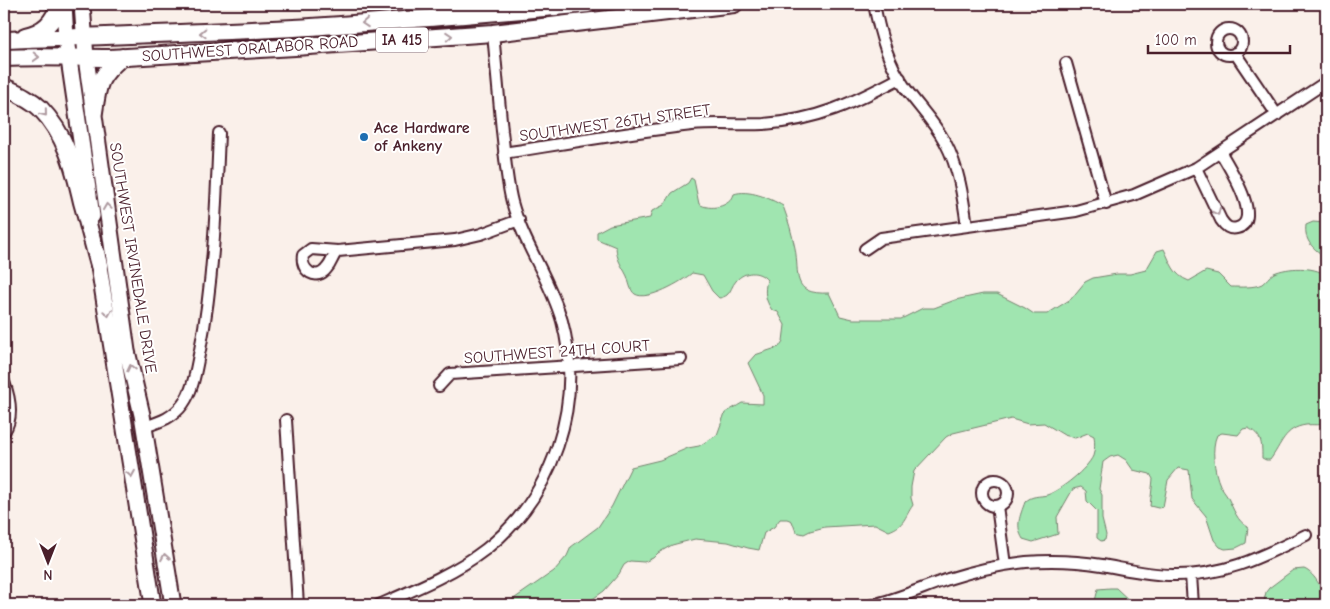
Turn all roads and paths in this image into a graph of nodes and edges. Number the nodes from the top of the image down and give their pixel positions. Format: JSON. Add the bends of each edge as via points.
{"nodes":[{"id":1,"x":59,"y":4,"type":"edge"},
{"id":2,"x":64,"y":4,"type":"edge"},
{"id":3,"x":82,"y":4,"type":"edge"},
{"id":4,"x":588,"y":4,"type":"edge"},
{"id":5,"x":734,"y":4,"type":"edge"},
{"id":6,"x":874,"y":4,"type":"edge"},
{"id":7,"x":493,"y":33,"type":"junction"},
{"id":8,"x":84,"y":38,"type":"junction"},
{"id":9,"x":66,"y":39,"type":"junction"},
{"id":10,"x":6,"y":40,"type":"edge"},
{"id":11,"x":1235,"y":53,"type":"dead end"},
{"id":12,"x":122,"y":57,"type":"junction"},
{"id":13,"x":4,"y":58,"type":"edge"},
{"id":14,"x":69,"y":58,"type":"junction"},
{"id":15,"x":86,"y":58,"type":"junction"},
{"id":16,"x":1066,"y":63,"type":"dead end"},
{"id":17,"x":900,"y":78,"type":"junction"},
{"id":18,"x":1326,"y":82,"type":"edge"},
{"id":19,"x":4,"y":87,"type":"edge"},
{"id":20,"x":94,"y":112,"type":"junction"},
{"id":21,"x":1277,"y":115,"type":"junction"},
{"id":22,"x":219,"y":133,"type":"dead end"},
{"id":23,"x":504,"y":153,"type":"junction"},
{"id":24,"x":1221,"y":153,"type":"junction"},
{"id":25,"x":1196,"y":168,"type":"junction"},
{"id":26,"x":1106,"y":204,"type":"junction"},
{"id":27,"x":518,"y":220,"type":"junction"},
{"id":28,"x":967,"y":226,"type":"junction"},
{"id":29,"x":865,"y":249,"type":"dead end"},
{"id":30,"x":338,"y":251,"type":"dead end"},
{"id":31,"x":99,"y":265,"type":"junction"},
{"id":32,"x":681,"y":359,"type":"dead end"},
{"id":33,"x":569,"y":365,"type":"junction"},
{"id":34,"x":4,"y":382,"type":"edge"},
{"id":35,"x":439,"y":386,"type":"dead end"},
{"id":36,"x":286,"y":420,"type":"dead end"},
{"id":37,"x":144,"y":426,"type":"junction"},
{"id":38,"x":4,"y":432,"type":"edge"},
{"id":39,"x":997,"y":506,"type":"dead end"},
{"id":40,"x":1306,"y":535,"type":"dead end"},
{"id":41,"x":1006,"y":565,"type":"junction"},
{"id":42,"x":1191,"y":575,"type":"junction"},
{"id":43,"x":153,"y":605,"type":"edge"},
{"id":44,"x":173,"y":605,"type":"edge"},
{"id":45,"x":298,"y":605,"type":"edge"},
{"id":46,"x":380,"y":605,"type":"edge"},
{"id":47,"x":872,"y":605,"type":"edge"},
{"id":48,"x":1193,"y":605,"type":"edge"}],
"edges":[{"from":1,"to":10,"type":"main road","via":[[53,20],[41,31]]},
{"from":2,"to":9,"type":"main road","name":"SOUTHWEST IRVINEDALE DRIVE"},
{"from":3,"to":8,"type":"main road","name":"SOUTHWEST IRVINEDALE DRIVE"},
{"from":4,"to":8,"type":"main road","name":"SOUTHWEST ORALABOR ROAD","number":"IA 415","one_way":true,"via":[[457,17]]},
{"from":5,"to":7,"type":"main road","name":"SOUTHWEST ORALABOR ROAD","number":"IA 415"},
{"from":6,"to":17,"type":"street","via":[[887,54]]},
{"from":12,"to":7,"type":"main road","name":"SOUTHWEST ORALABOR ROAD","number":"IA 415","one_way":true},
{"from":7,"to":23,"type":"street"},
{"from":8,"to":9,"type":"main road","name":"SOUTHWEST ORALABOR ROAD","number":"IA 415"},
{"from":8,"to":15,"type":"main road","name":"SOUTHWEST IRVINEDALE DRIVE"},
{"from":9,"to":10,"type":"main road","name":"SOUTHWEST ORALABOR ROAD","number":"IA 415"},
{"from":9,"to":14,"type":"main road","name":"SOUTHWEST IRVINEDALE DRIVE"},
{"from":11,"to":21,"type":"street"},
{"from":12,"to":15,"type":"main road","name":"SOUTHWEST ORALABOR ROAD","number":"IA 415"},
{"from":12,"to":20,"type":"main road","via":[[103,75],[97,88]]},
{"from":13,"to":14,"type":"main road","name":"SOUTHWEST ORALABOR ROAD","number":"IA 415","one_way":true},
{"from":14,"to":15,"type":"main road","name":"SOUTHWEST ORALABOR ROAD","number":"IA 415"},
{"from":14,"to":31,"type":"main road","name":"SOUTHWEST IRVINEDALE DRIVE"},
{"from":15,"to":20,"type":"main road","name":"SOUTHWEST IRVINEDALE DRIVE"},
{"from":16,"to":26,"type":"street"},
{"from":17,"to":23,"type":"street","name":"SOUTHWEST 26TH STREET","via":[[835,110],[788,121],[691,126]]},
{"from":17,"to":28,"type":"street","via":[[946,143],[960,183]]},
{"from":18,"to":21,"type":"street"},
{"from":19,"to":31,"type":"main road","one_way":true,"via":[[40,108],[67,147]]},
{"from":37,"to":20,"type":"main road","name":"SOUTHWEST IRVINEDALE DRIVE","one_way":true,"via":[[127,350]]},
{"from":21,"to":24,"type":"street"},
{"from":22,"to":37,"type":"street","via":[[208,308],[191,390],[179,410],[164,420]]},
{"from":23,"to":27,"type":"street","via":[[507,182]]},
{"from":24,"to":25,"type":"street"},
{"from":25,"to":24,"type":"street","one_way":true,"via":[[1225,226],[1233,229],[1242,227],[1247,221],[1247,207]]},
{"from":25,"to":26,"type":"street"},
{"from":26,"to":28,"type":"street","via":[[1053,215]]},
{"from":27,"to":30,"type":"street","via":[[455,240]]},
{"from":27,"to":33,"type":"street","via":[[555,301]]},
{"from":28,"to":29,"type":"street","via":[[881,238]]},
{"from":31,"to":43,"type":"main road","name":"SOUTHWEST IRVINEDALE DRIVE","one_way":true},
{"from":32,"to":33,"type":"street","name":"SOUTHWEST 24TH COURT"},
{"from":33,"to":35,"type":"street","name":"SOUTHWEST 24TH COURT","via":[[450,374]]},
{"from":33,"to":46,"type":"street","via":[[569,393],[561,438],[542,482],[517,519],[492,544],[466,563]]},
{"from":34,"to":38,"type":"street","via":[[11,410]]},
{"from":36,"to":45,"type":"street"},
{"from":44,"to":37,"type":"main road","name":"SOUTHWEST IRVINEDALE DRIVE","one_way":true},
{"from":39,"to":41,"type":"street"},
{"from":40,"to":42,"type":"street","via":[[1238,566]]},
{"from":41,"to":42,"type":"street","via":[[1074,562],[1150,574]]},
{"from":41,"to":47,"type":"street","via":[[963,574]]},
{"from":42,"to":48,"type":"street"}]}
